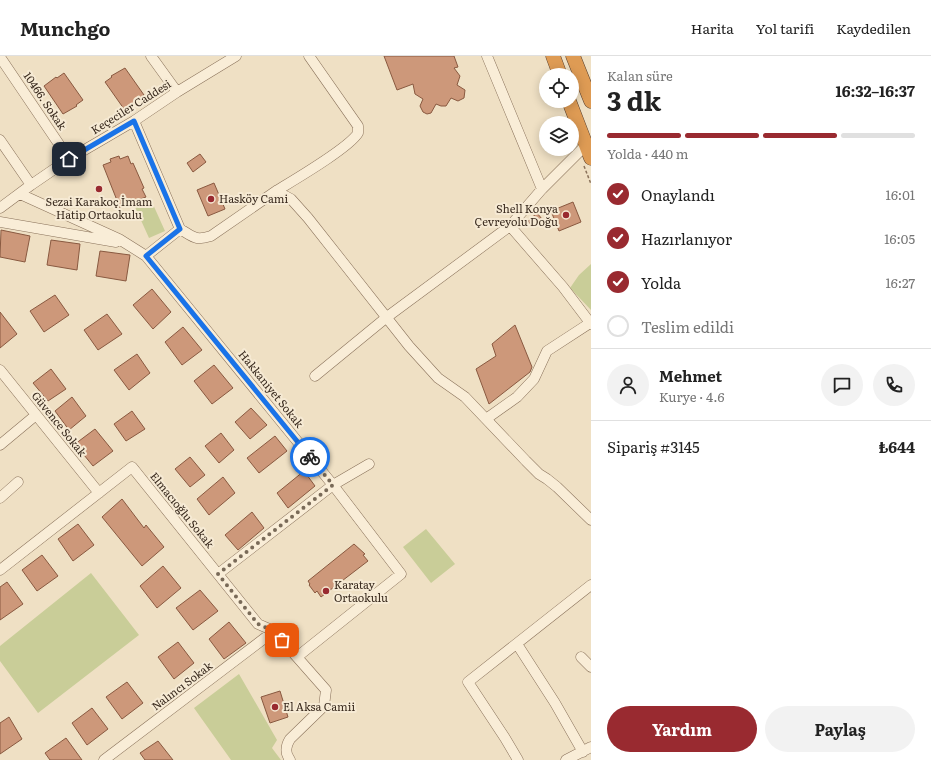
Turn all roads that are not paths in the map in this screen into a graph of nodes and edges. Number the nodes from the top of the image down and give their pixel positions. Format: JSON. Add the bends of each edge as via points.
{"nodes":[{"id":1,"x":151,"y":56,"type":"edge"},
{"id":2,"x":236,"y":56,"type":"edge"},
{"id":3,"x":309,"y":56,"type":"edge"},
{"id":4,"x":487,"y":56,"type":"edge"},
{"id":5,"x":553,"y":56,"type":"edge"},
{"id":6,"x":573,"y":56,"type":"edge"},
{"id":7,"x":0,"y":57,"type":"edge"},
{"id":8,"x":557,"y":68,"type":"edge"},
{"id":9,"x":177,"y":92,"type":"junction"},
{"id":10,"x":591,"y":101,"type":"edge"},
{"id":11,"x":572,"y":108,"type":"edge"},
{"id":12,"x":134,"y":121,"type":"junction"},
{"id":13,"x":0,"y":140,"type":"edge"},
{"id":14,"x":586,"y":145,"type":"junction"},
{"id":15,"x":591,"y":158,"type":"edge"},
{"id":16,"x":69,"y":159,"type":"junction"},
{"id":17,"x":31,"y":185,"type":"junction"},
{"id":18,"x":542,"y":189,"type":"junction"},
{"id":19,"x":276,"y":191,"type":"junction"},
{"id":20,"x":20,"y":194,"type":"junction"},
{"id":21,"x":0,"y":208,"type":"edge"},
{"id":22,"x":0,"y":222,"type":"edge"},
{"id":23,"x":510,"y":226,"type":"junction"},
{"id":24,"x":180,"y":229,"type":"junction"},
{"id":25,"x":129,"y":244,"type":"junction"},
{"id":26,"x":146,"y":256,"type":"junction"},
{"id":27,"x":387,"y":317,"type":"junction"},
{"id":28,"x":590,"y":324,"type":"edge"},
{"id":29,"x":0,"y":370,"type":"edge"},
{"id":30,"x":315,"y":376,"type":"dead end"},
{"id":31,"x":36,"y":415,"type":"junction"},
{"id":32,"x":486,"y":419,"type":"junction"},
{"id":33,"x":0,"y":445,"type":"edge"},
{"id":34,"x":369,"y":464,"type":"dead end"},
{"id":35,"x":18,"y":482,"type":"dead end"},
{"id":36,"x":333,"y":485,"type":"junction"},
{"id":37,"x":99,"y":493,"type":"junction"},
{"id":38,"x":0,"y":498,"type":"edge"},
{"id":39,"x":591,"y":520,"type":"edge"},
{"id":40,"x":0,"y":570,"type":"edge"},
{"id":41,"x":218,"y":574,"type":"junction"},
{"id":42,"x":591,"y":585,"type":"edge"},
{"id":43,"x":274,"y":631,"type":"junction"},
{"id":44,"x":517,"y":644,"type":"junction"},
{"id":45,"x":297,"y":657,"type":"junction"},
{"id":46,"x":581,"y":657,"type":"dead end"},
{"id":47,"x":591,"y":667,"type":"edge"},
{"id":48,"x":587,"y":750,"type":"edge"},
{"id":49,"x":104,"y":760,"type":"edge"},
{"id":50,"x":290,"y":760,"type":"edge"},
{"id":51,"x":518,"y":760,"type":"edge"},
{"id":52,"x":566,"y":760,"type":"edge"}],
"edges":[{"from":1,"to":9,"type":"street"},
{"from":2,"to":9,"type":"street","name":"Keçeciler Caddesi"},
{"from":3,"to":19,"type":"street","via":[[358,126],[358,133],[351,141]]},
{"from":4,"to":18,"type":"street"},
{"from":5,"to":8,"type":"highway"},
{"from":6,"to":10,"type":"highway"},
{"from":7,"to":16,"type":"street","name":"10466. Sokak"},
{"from":9,"to":12,"type":"street","name":"Keçeciler Caddesi"},
{"from":11,"to":14,"type":"highway"},
{"from":12,"to":16,"type":"street","name":"Keçeciler Caddesi"},
{"from":12,"to":24,"type":"street"},
{"from":13,"to":17,"type":"street"},
{"from":14,"to":15,"type":"highway"},
{"from":14,"to":18,"type":"street"},
{"from":16,"to":17,"type":"street","name":"Keçeciler Caddesi"},
{"from":17,"to":20,"type":"street","name":"Keçeciler Caddesi"},
{"from":18,"to":23,"type":"street"},
{"from":19,"to":24,"type":"street","via":[[211,236],[197,239]]},
{"from":19,"to":27,"type":"street","via":[[291,199],[308,218]]},
{"from":20,"to":21,"type":"street","name":"Keçeciler Caddesi"},
{"from":20,"to":25,"type":"street","name":"Hakkaniyet Sokak"},
{"from":22,"to":25,"type":"street","name":"Hakkaniyet Sokak"},
{"from":23,"to":27,"type":"street"},
{"from":23,"to":28,"type":"street","via":[[563,287]]},
{"from":24,"to":26,"type":"street"},
{"from":25,"to":26,"type":"street","name":"Hakkaniyet Sokak"},
{"from":26,"to":36,"type":"street","name":"Hakkaniyet Sokak"},
{"from":27,"to":30,"type":"street"},
{"from":27,"to":32,"type":"street","via":[[438,378],[465,397]]},
{"from":28,"to":32,"type":"street","via":[[547,351],[534,379],[517,397]]},
{"from":29,"to":31,"type":"street","name":"Güvence Sokak"},
{"from":31,"to":33,"type":"street"},
{"from":31,"to":37,"type":"street","name":"Güvence Sokak"},
{"from":32,"to":39,"type":"street","via":[[534,470],[557,487]]},
{"from":34,"to":36,"type":"street"},
{"from":35,"to":38,"type":"street"},
{"from":36,"to":41,"type":"street"},
{"from":36,"to":45,"type":"street","name":"Hakkaniyet Sokak","via":[[402,574]]},
{"from":37,"to":40,"type":"street","name":"Elmacıoğlu Sokak"},
{"from":37,"to":41,"type":"street","name":"Elmacıoğlu Sokak","via":[[132,467]]},
{"from":41,"to":43,"type":"street","name":"Elmacıoğlu Sokak","via":[[258,624]]},
{"from":42,"to":44,"type":"street"},
{"from":43,"to":45,"type":"street","name":"Elmacıoğlu Sokak"},
{"from":43,"to":49,"type":"street","name":"Nalıncı Sokak"},
{"from":44,"to":48,"type":"street"},
{"from":44,"to":51,"type":"street","via":[[468,682]]},
{"from":45,"to":50,"type":"street","name":"Elmacıoğlu Sokak","via":[[326,690],[324,706],[286,745],[286,755]]},
{"from":46,"to":47,"type":"street"},
{"from":48,"to":52,"type":"street"}]}
